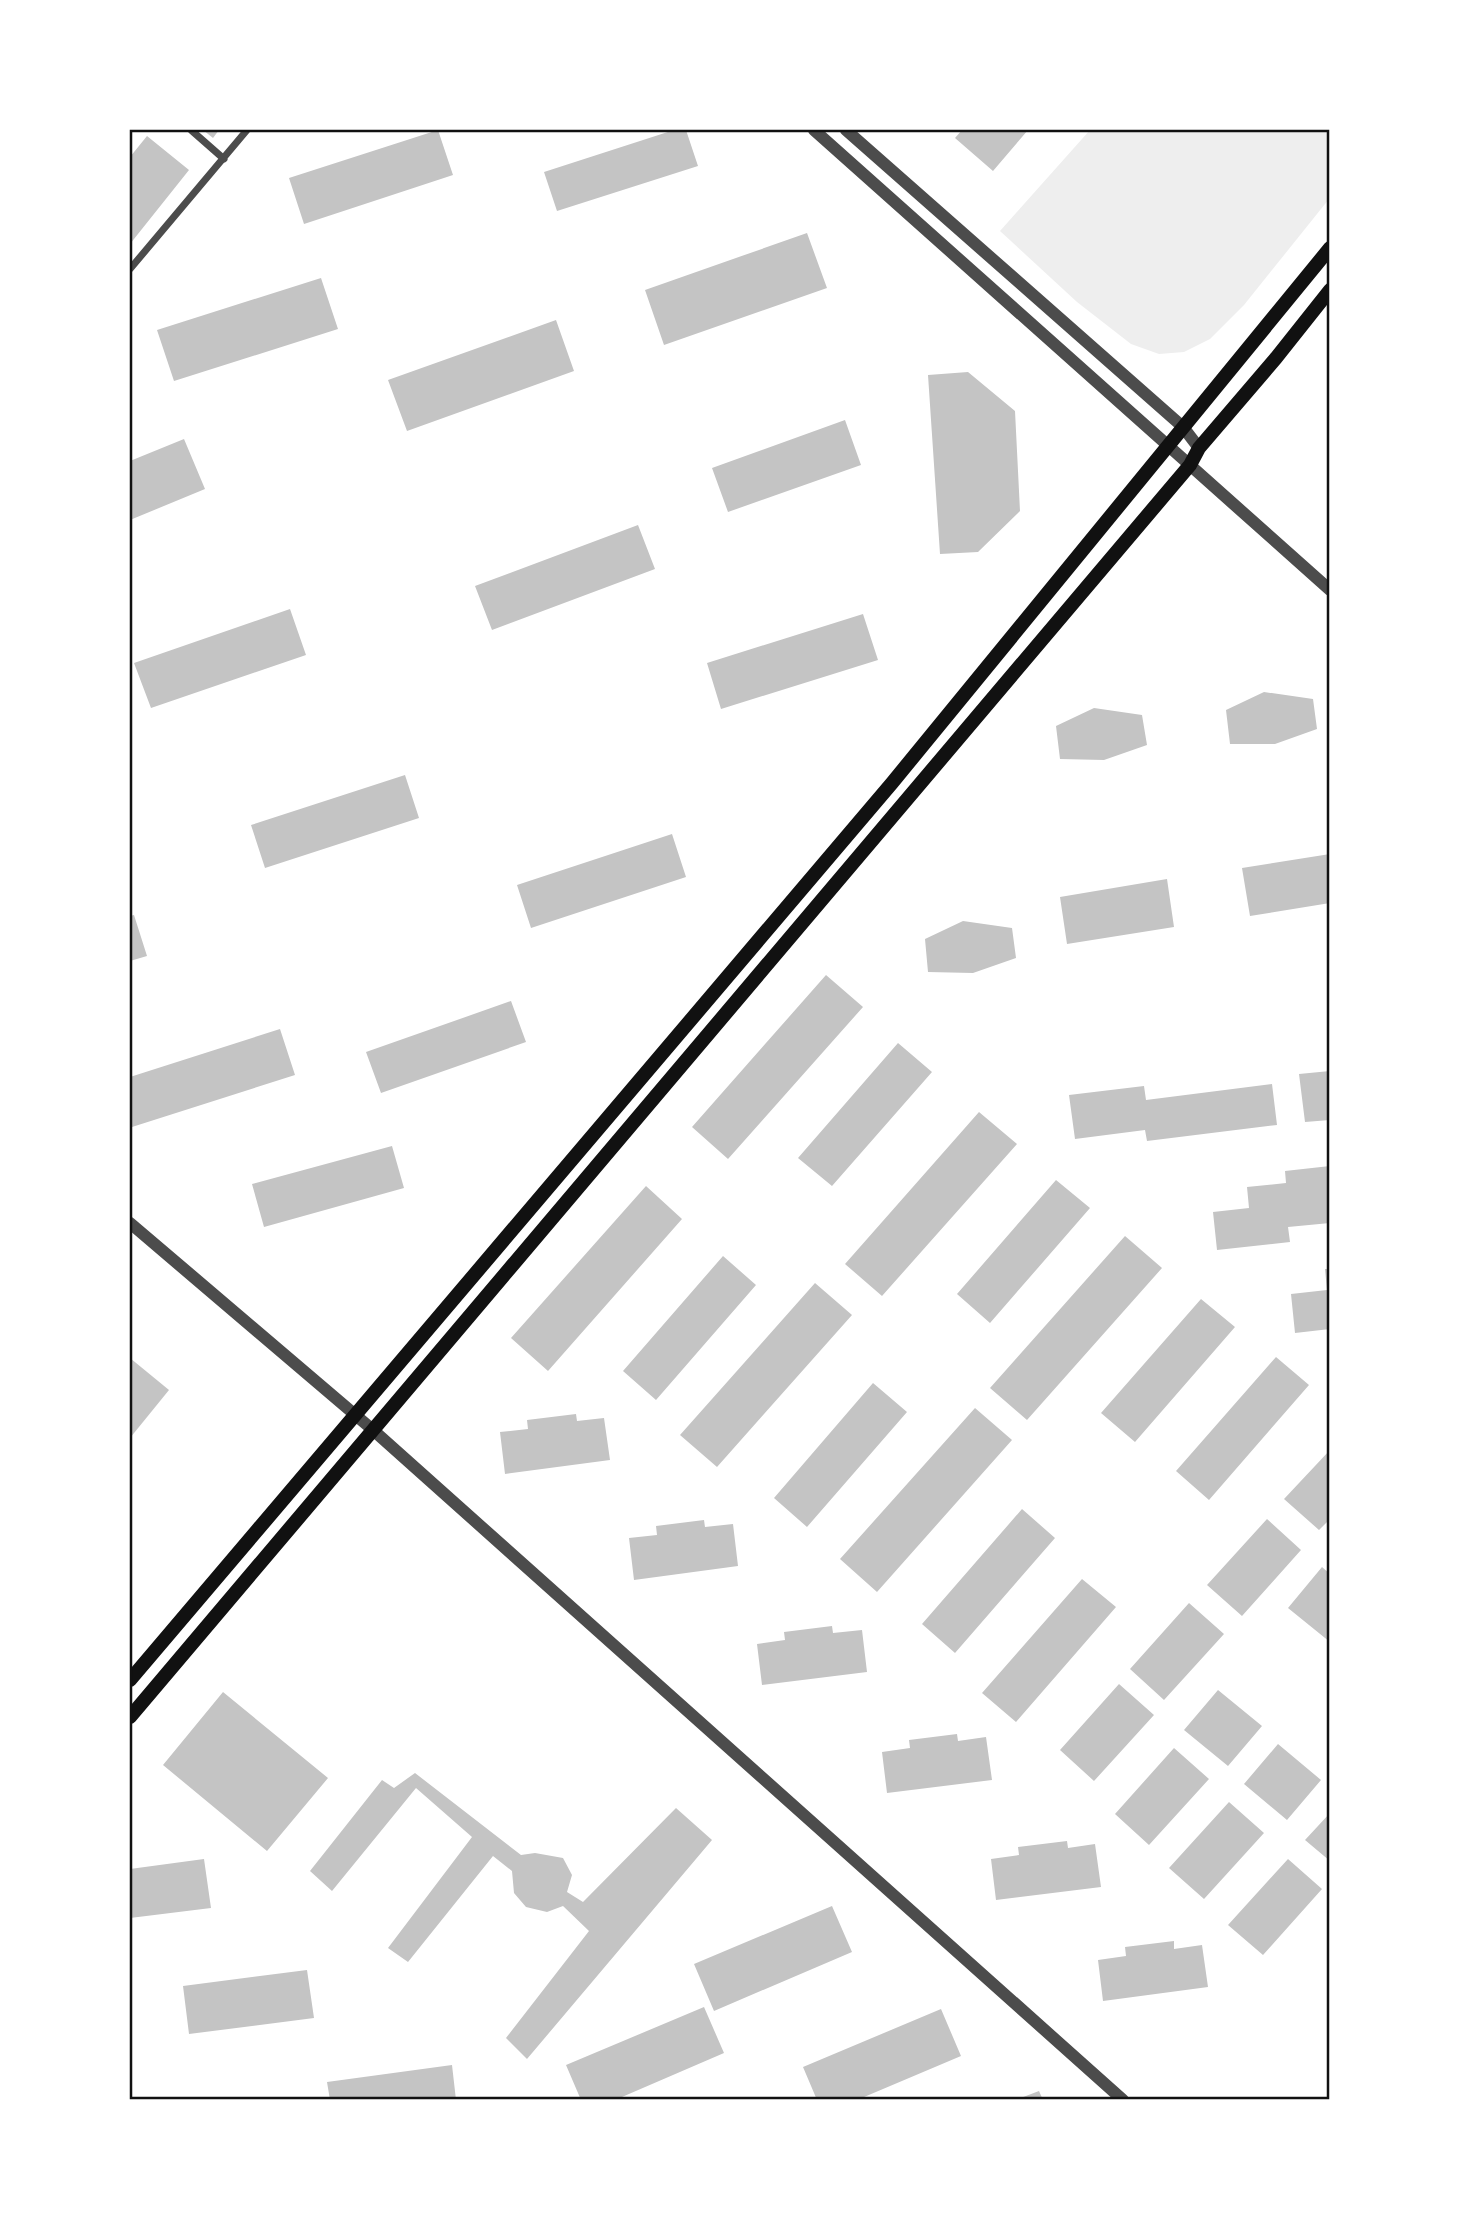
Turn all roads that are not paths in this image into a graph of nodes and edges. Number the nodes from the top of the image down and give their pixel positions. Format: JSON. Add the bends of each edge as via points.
{"nodes":[{"id":1,"x":191,"y":130,"type":"edge"},
{"id":2,"x":247,"y":130,"type":"edge"},
{"id":3,"x":814,"y":130,"type":"edge"},
{"id":4,"x":846,"y":130,"type":"edge"},
{"id":5,"x":223,"y":159,"type":"junction"},
{"id":6,"x":1329,"y":248,"type":"edge"},
{"id":7,"x":130,"y":270,"type":"edge"},
{"id":8,"x":1329,"y":290,"type":"edge"},
{"id":9,"x":1183,"y":427,"type":"junction"},
{"id":10,"x":1168,"y":446,"type":"junction"},
{"id":11,"x":1199,"y":448,"type":"junction"},
{"id":12,"x":1190,"y":465,"type":"junction"},
{"id":13,"x":1329,"y":590,"type":"edge"},
{"id":14,"x":130,"y":1223,"type":"edge"},
{"id":15,"x":355,"y":1415,"type":"junction"},
{"id":16,"x":373,"y":1430,"type":"junction"},
{"id":17,"x":130,"y":1680,"type":"edge"},
{"id":18,"x":130,"y":1717,"type":"edge"},
{"id":19,"x":1123,"y":2099,"type":"edge"}],
"edges":[{"from":1,"to":5,"type":"street"},
{"from":2,"to":5,"type":"street"},
{"from":3,"to":10,"type":"street"},
{"from":4,"to":9,"type":"street"},
{"from":5,"to":7,"type":"street"},
{"from":6,"to":9,"type":"main road"},
{"from":8,"to":11,"type":"main road"},
{"from":9,"to":10,"type":"main road"},
{"from":9,"to":11,"type":"street"},
{"from":10,"to":12,"type":"street"},
{"from":10,"to":15,"type":"main road","via":[[892,783]]},
{"from":11,"to":12,"type":"main road"},
{"from":12,"to":13,"type":"street"},
{"from":12,"to":16,"type":"main road"},
{"from":14,"to":15,"type":"street"},
{"from":15,"to":16,"type":"street"},
{"from":15,"to":17,"type":"main road"},
{"from":16,"to":18,"type":"main road"},
{"from":16,"to":19,"type":"street"}]}
